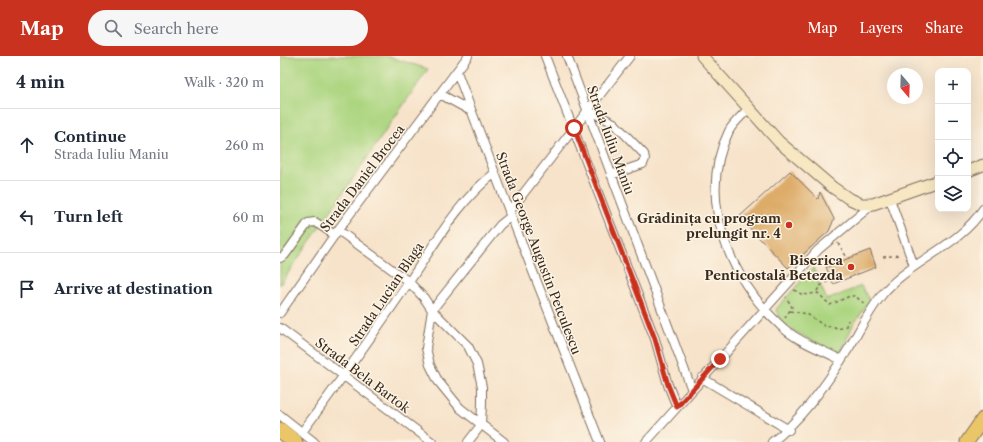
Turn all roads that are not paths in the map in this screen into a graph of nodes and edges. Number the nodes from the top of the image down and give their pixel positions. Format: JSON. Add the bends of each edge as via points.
{"nodes":[{"id":1,"x":545,"y":56,"type":"edge"},
{"id":2,"x":568,"y":56,"type":"edge"},
{"id":3,"x":630,"y":56,"type":"edge"},
{"id":4,"x":702,"y":56,"type":"edge"},
{"id":5,"x":465,"y":57,"type":"edge"},
{"id":6,"x":457,"y":72,"type":"junction"},
{"id":7,"x":440,"y":94,"type":"junction"},
{"id":8,"x":749,"y":108,"type":"junction"},
{"id":9,"x":587,"y":110,"type":"junction"},
{"id":10,"x":471,"y":111,"type":"junction"},
{"id":11,"x":574,"y":128,"type":"junction"},
{"id":12,"x":983,"y":165,"type":"edge"},
{"id":13,"x":971,"y":169,"type":"edge"},
{"id":14,"x":495,"y":173,"type":"junction"},
{"id":15,"x":611,"y":175,"type":"junction"},
{"id":16,"x":935,"y":182,"type":"edge"},
{"id":17,"x":890,"y":199,"type":"junction"},
{"id":18,"x":873,"y":204,"type":"junction"},
{"id":19,"x":983,"y":209,"type":"edge"},
{"id":20,"x":510,"y":214,"type":"junction"},
{"id":21,"x":336,"y":232,"type":"junction"},
{"id":22,"x":280,"y":258,"type":"edge"},
{"id":23,"x":914,"y":266,"type":"junction"},
{"id":24,"x":409,"y":282,"type":"junction"},
{"id":25,"x":432,"y":310,"type":"junction"},
{"id":26,"x":764,"y":310,"type":"junction"},
{"id":27,"x":280,"y":313,"type":"edge"},
{"id":28,"x":280,"y":328,"type":"edge"},
{"id":29,"x":841,"y":360,"type":"junction"},
{"id":30,"x":344,"y":376,"type":"junction"},
{"id":31,"x":702,"y":378,"type":"junction"},
{"id":32,"x":692,"y":390,"type":"junction"},
{"id":33,"x":677,"y":407,"type":"junction"},
{"id":34,"x":280,"y":415,"type":"edge"},
{"id":35,"x":983,"y":419,"type":"edge"},
{"id":36,"x":481,"y":425,"type":"junction"},
{"id":37,"x":280,"y":430,"type":"edge"},
{"id":38,"x":789,"y":430,"type":"junction"},
{"id":39,"x":298,"y":437,"type":"edge"},
{"id":40,"x":314,"y":442,"type":"edge"},
{"id":41,"x":432,"y":442,"type":"edge"},
{"id":42,"x":468,"y":442,"type":"edge"},
{"id":43,"x":504,"y":442,"type":"edge"},
{"id":44,"x":600,"y":442,"type":"edge"},
{"id":45,"x":646,"y":442,"type":"edge"},
{"id":46,"x":772,"y":442,"type":"edge"},
{"id":47,"x":966,"y":442,"type":"edge"}],
"edges":[{"from":1,"to":11,"type":"street"},
{"from":2,"to":9,"type":"street","name":"Strada Iuliu Maniu"},
{"from":3,"to":9,"type":"street"},
{"from":4,"to":8,"type":"street"},
{"from":5,"to":6,"type":"street","name":"Strada Daniel Brocea"},
{"from":6,"to":7,"type":"street","name":"Strada Daniel Brocea"},
{"from":6,"to":10,"type":"street","name":"Strada George Augustin Petculescu"},
{"from":7,"to":10,"type":"street"},
{"from":7,"to":21,"type":"street","name":"Strada Daniel Brocea"},
{"from":8,"to":18,"type":"street","via":[[779,142],[832,187],[861,204]]},
{"from":8,"to":26,"type":"street","via":[[730,130],[721,150],[716,193],[719,218],[730,255],[751,293]]},
{"from":9,"to":11,"type":"street"},
{"from":9,"to":15,"type":"street","name":"Strada Iuliu Maniu"},
{"from":9,"to":15,"type":"street","via":[[614,123],[644,154],[643,164]]},
{"from":10,"to":14,"type":"street","name":"Strada George Augustin Petculescu"},
{"from":11,"to":20,"type":"street"},
{"from":11,"to":33,"type":"street","via":[[655,339]]},
{"from":12,"to":13,"type":"street"},
{"from":14,"to":20,"type":"street","name":"Strada George Augustin Petculescu"},
{"from":14,"to":24,"type":"street","name":"Strada Lucian Blaga","via":[[474,191],[452,218]]},
{"from":15,"to":32,"type":"street","name":"Strada Iuliu Maniu"},
{"from":16,"to":17,"type":"street"},
{"from":17,"to":18,"type":"street"},
{"from":17,"to":23,"type":"street"},
{"from":18,"to":26,"type":"street","via":[[818,250]]},
{"from":19,"to":23,"type":"street","via":[[962,233]]},
{"from":20,"to":25,"type":"street"},
{"from":20,"to":44,"type":"street","name":"Strada George Augustin Petculescu"},
{"from":21,"to":22,"type":"street","via":[[315,222],[308,223],[285,255]]},
{"from":21,"to":24,"type":"street"},
{"from":21,"to":27,"type":"street","name":"Strada Daniel Brocea"},
{"from":23,"to":29,"type":"street","via":[[886,290],[863,320]]},
{"from":24,"to":25,"type":"street"},
{"from":24,"to":30,"type":"street","name":"Strada Lucian Blaga"},
{"from":25,"to":36,"type":"street","via":[[468,346],[477,364],[482,388]]},
{"from":25,"to":36,"type":"street","via":[[426,348],[430,365],[438,381],[460,408]]},
{"from":26,"to":29,"type":"street","via":[[795,337]]},
{"from":26,"to":31,"type":"street"},
{"from":28,"to":30,"type":"street","name":"Strada Bela Bartok"},
{"from":29,"to":38,"type":"street"},
{"from":30,"to":39,"type":"street","name":"Strada Lucian Blaga"},
{"from":30,"to":41,"type":"street","name":"Strada Bela Bartok"},
{"from":31,"to":32,"type":"street"},
{"from":31,"to":38,"type":"street"},
{"from":32,"to":33,"type":"street"},
{"from":33,"to":45,"type":"street"},
{"from":34,"to":39,"type":"street"},
{"from":35,"to":47,"type":"main road"},
{"from":36,"to":42,"type":"street"},
{"from":36,"to":43,"type":"street"},
{"from":37,"to":39,"type":"highway"},
{"from":38,"to":46,"type":"street"},
{"from":39,"to":40,"type":"street"}]}
